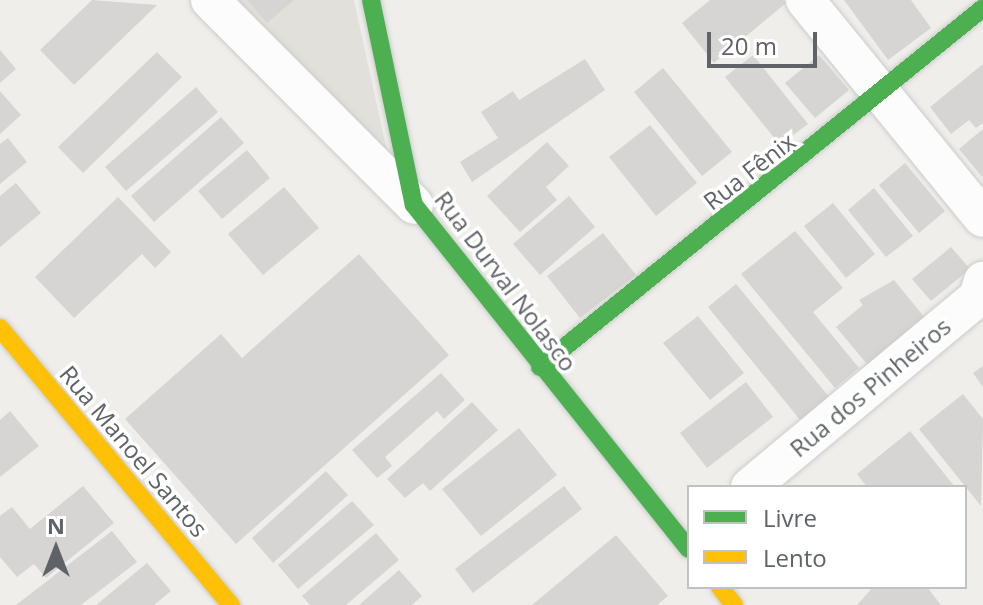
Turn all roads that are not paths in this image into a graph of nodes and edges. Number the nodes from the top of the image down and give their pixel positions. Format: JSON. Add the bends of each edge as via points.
{"nodes":[{"id":1,"x":210,"y":0,"type":"edge"},
{"id":2,"x":371,"y":0,"type":"edge"},
{"id":3,"x":805,"y":0,"type":"edge"},
{"id":4,"x":983,"y":8,"type":"edge"},
{"id":5,"x":880,"y":97,"type":"junction"},
{"id":6,"x":414,"y":205,"type":"junction"},
{"id":7,"x":983,"y":218,"type":"edge"},
{"id":8,"x":983,"y":281,"type":"edge"},
{"id":9,"x":0,"y":328,"type":"edge"},
{"id":10,"x":540,"y":367,"type":"junction"},
{"id":11,"x":752,"y":485,"type":"edge"},
{"id":12,"x":687,"y":543,"type":"edge"},
{"id":13,"x":722,"y":589,"type":"edge"},
{"id":14,"x":231,"y":605,"type":"edge"},
{"id":15,"x":734,"y":605,"type":"edge"}],
"edges":[{"from":1,"to":6,"type":"street"},
{"from":2,"to":6,"type":"street","name":"Rua Durval Nolasco"},
{"from":3,"to":5,"type":"street"},
{"from":4,"to":5,"type":"street","name":"Rua Fênix"},
{"from":5,"to":7,"type":"street"},
{"from":5,"to":10,"type":"street","name":"Rua Fênix"},
{"from":6,"to":10,"type":"street","name":"Rua Durval Nolasco"},
{"from":8,"to":11,"type":"street","name":"Rua dos Pinheiros","via":[[978,297]]},
{"from":9,"to":14,"type":"street","name":"Rua Manoel Santos"},
{"from":10,"to":12,"type":"street","name":"Rua Durval Nolasco"},
{"from":13,"to":15,"type":"street"}]}
